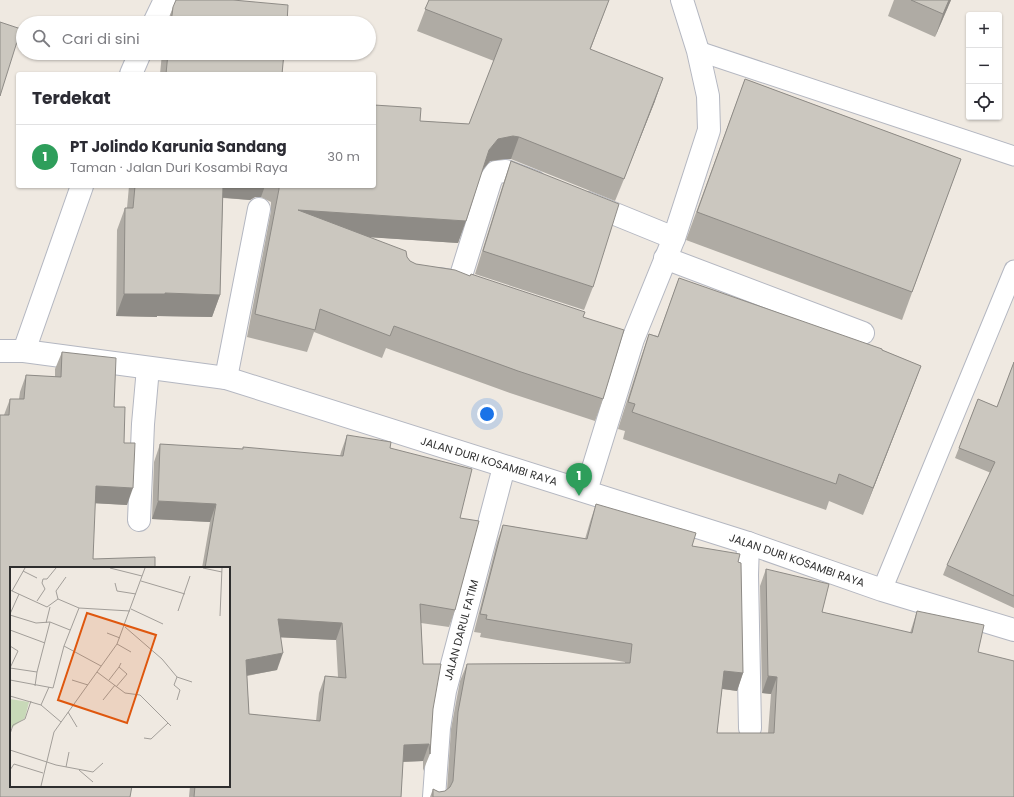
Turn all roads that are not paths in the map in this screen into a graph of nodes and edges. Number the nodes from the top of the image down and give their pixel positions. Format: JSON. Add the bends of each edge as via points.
{"nodes":[{"id":1,"x":165,"y":0,"type":"edge"},
{"id":2,"x":682,"y":0,"type":"edge"},
{"id":3,"x":157,"y":16,"type":"edge"},
{"id":4,"x":698,"y":51,"type":"junction"},
{"id":5,"x":137,"y":60,"type":"edge"},
{"id":6,"x":132,"y":72,"type":"edge"},
{"id":7,"x":1014,"y":156,"type":"edge"},
{"id":8,"x":81,"y":188,"type":"edge"},
{"id":9,"x":550,"y":188,"type":"edge"},
{"id":10,"x":572,"y":197,"type":"edge"},
{"id":11,"x":259,"y":209,"type":"dead end"},
{"id":12,"x":674,"y":238,"type":"junction"},
{"id":13,"x":665,"y":258,"type":"junction"},
{"id":14,"x":1014,"y":270,"type":"edge"},
{"id":15,"x":417,"y":275,"type":"edge"},
{"id":16,"x":863,"y":333,"type":"dead end"},
{"id":17,"x":0,"y":351,"type":"edge"},
{"id":18,"x":24,"y":351,"type":"junction"},
{"id":19,"x":148,"y":368,"type":"junction"},
{"id":20,"x":226,"y":378,"type":"junction"},
{"id":21,"x":504,"y":467,"type":"junction"},
{"id":22,"x":586,"y":491,"type":"junction"},
{"id":23,"x":139,"y":520,"type":"dead end"},
{"id":24,"x":748,"y":543,"type":"junction"},
{"id":25,"x":882,"y":590,"type":"junction"},
{"id":26,"x":1014,"y":630,"type":"edge"},
{"id":27,"x":750,"y":728,"type":"dead end"},
{"id":28,"x":434,"y":797,"type":"edge"}],
"edges":[{"from":1,"to":3,"type":"street"},
{"from":2,"to":4,"type":"street"},
{"from":4,"to":7,"type":"lane"},
{"from":4,"to":12,"type":"street","via":[[708,96],[709,130]]},
{"from":5,"to":6,"type":"street"},
{"from":8,"to":18,"type":"street"},
{"from":9,"to":15,"type":"street","via":[[506,171],[496,172],[491,179],[467,285]]},
{"from":10,"to":12,"type":"street"},
{"from":11,"to":20,"type":"street"},
{"from":12,"to":13,"type":"street"},
{"from":13,"to":16,"type":"street"},
{"from":13,"to":22,"type":"street","via":[[626,337]]},
{"from":14,"to":25,"type":"lane"},
{"from":17,"to":18,"type":"street","name":"JALAN DURI KOSAMBI RAYA"},
{"from":18,"to":19,"type":"street","name":"JALAN DURI KOSAMBI RAYA"},
{"from":19,"to":20,"type":"street","name":"JALAN DURI KOSAMBI RAYA"},
{"from":19,"to":23,"type":"street"},
{"from":20,"to":21,"type":"street","name":"JALAN DURI KOSAMBI RAYA"},
{"from":21,"to":22,"type":"street","name":"JALAN DURI KOSAMBI RAYA"},
{"from":21,"to":28,"type":"street","name":"JALAN DARUL FATIM","via":[[445,691],[439,728]]},
{"from":22,"to":24,"type":"street","name":"JALAN DURI KOSAMBI RAYA"},
{"from":24,"to":25,"type":"street","name":"JALAN DURI KOSAMBI RAYA"},
{"from":24,"to":27,"type":"street"},
{"from":25,"to":26,"type":"street","name":"JALAN DURI KOSAMBI RAYA"}]}
